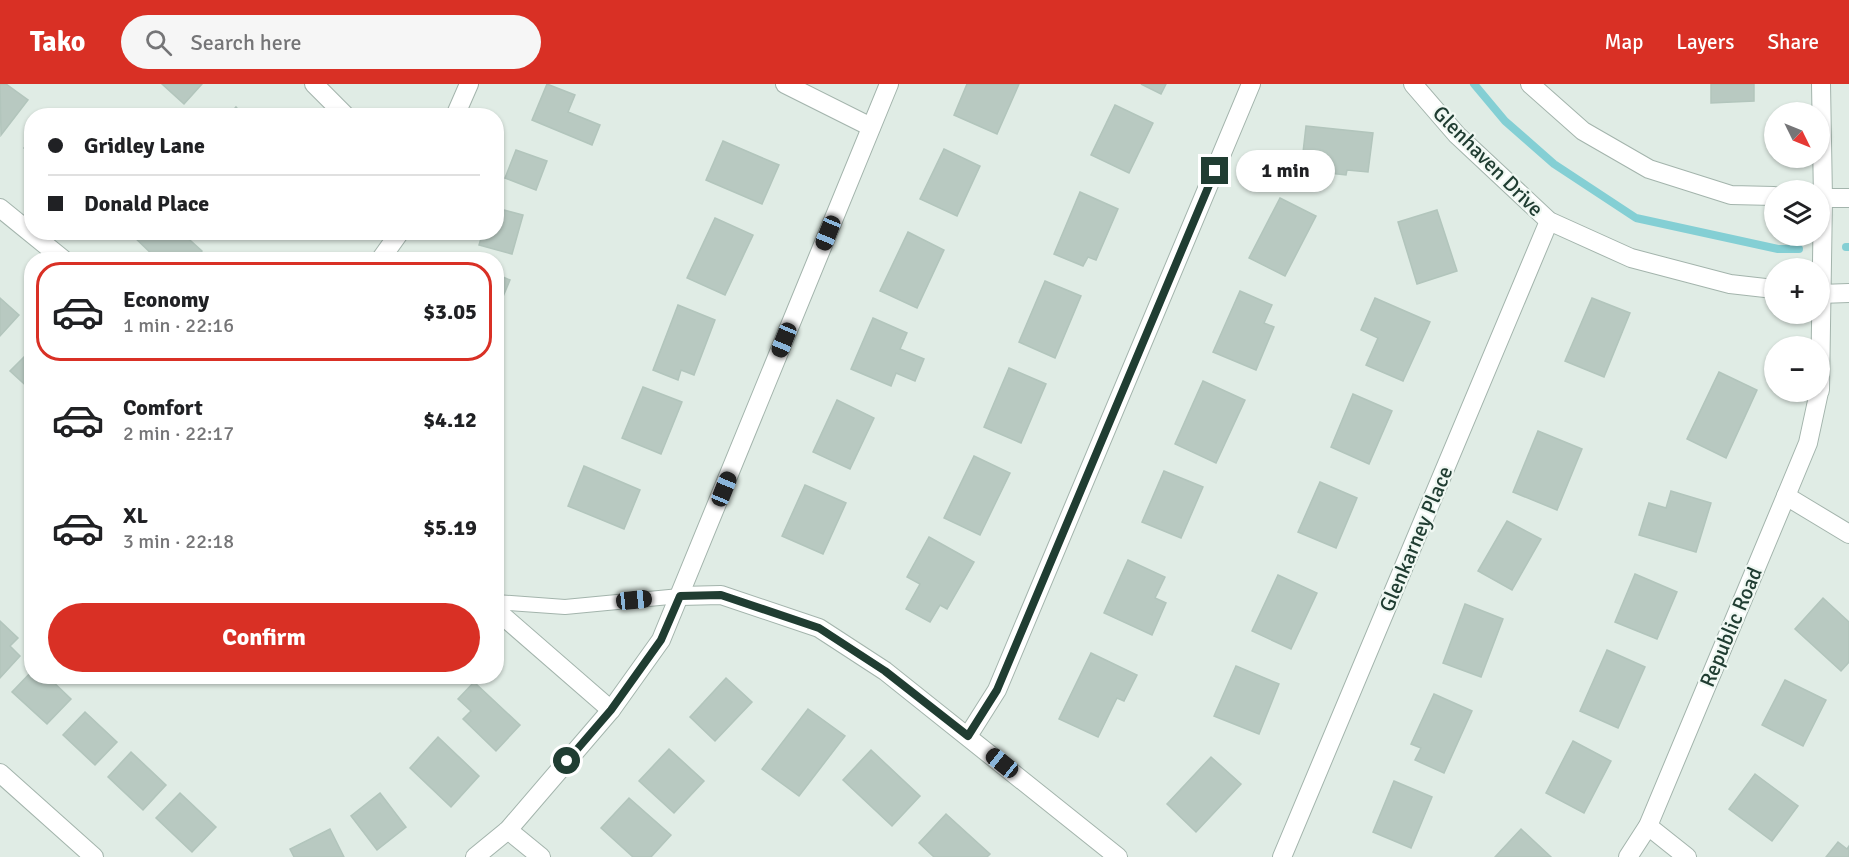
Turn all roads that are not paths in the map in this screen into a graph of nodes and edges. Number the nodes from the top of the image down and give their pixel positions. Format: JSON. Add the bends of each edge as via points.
{"nodes":[{"id":1,"x":314,"y":84,"type":"edge"},
{"id":2,"x":469,"y":84,"type":"edge"},
{"id":3,"x":785,"y":84,"type":"edge"},
{"id":4,"x":889,"y":84,"type":"edge"},
{"id":5,"x":1251,"y":84,"type":"edge"},
{"id":6,"x":1413,"y":84,"type":"edge"},
{"id":7,"x":1530,"y":84,"type":"edge"},
{"id":8,"x":1821,"y":84,"type":"edge"},
{"id":9,"x":338,"y":108,"type":"edge"},
{"id":10,"x":458,"y":108,"type":"edge"},
{"id":11,"x":871,"y":127,"type":"junction"},
{"id":12,"x":1821,"y":180,"type":"edge"},
{"id":13,"x":1764,"y":196,"type":"edge"},
{"id":14,"x":1830,"y":198,"type":"edge"},
{"id":15,"x":1849,"y":198,"type":"edge"},
{"id":16,"x":0,"y":207,"type":"edge"},
{"id":17,"x":1549,"y":221,"type":"junction"},
{"id":18,"x":24,"y":227,"type":"edge"},
{"id":19,"x":40,"y":240,"type":"edge"},
{"id":20,"x":54,"y":252,"type":"edge"},
{"id":21,"x":1764,"y":288,"type":"edge"},
{"id":22,"x":1849,"y":293,"type":"edge"},
{"id":23,"x":1830,"y":294,"type":"edge"},
{"id":24,"x":1817,"y":402,"type":"edge"},
{"id":25,"x":1786,"y":496,"type":"junction"},
{"id":26,"x":1849,"y":534,"type":"edge"},
{"id":27,"x":680,"y":596,"type":"junction"},
{"id":28,"x":504,"y":603,"type":"edge"},
{"id":29,"x":504,"y":617,"type":"edge"},
{"id":30,"x":611,"y":710,"type":"junction"},
{"id":31,"x":968,"y":736,"type":"junction"},
{"id":32,"x":0,"y":773,"type":"edge"},
{"id":33,"x":1648,"y":826,"type":"junction"},
{"id":34,"x":508,"y":830,"type":"junction"},
{"id":35,"x":94,"y":857,"type":"edge"},
{"id":36,"x":475,"y":857,"type":"edge"},
{"id":37,"x":541,"y":857,"type":"edge"},
{"id":38,"x":1118,"y":857,"type":"edge"},
{"id":39,"x":1282,"y":857,"type":"edge"},
{"id":40,"x":1628,"y":857,"type":"edge"},
{"id":41,"x":1687,"y":857,"type":"edge"}],
"edges":[{"from":1,"to":9,"type":"street"},
{"from":2,"to":10,"type":"street"},
{"from":3,"to":11,"type":"street"},
{"from":4,"to":11,"type":"street"},
{"from":5,"to":31,"type":"street","via":[[997,690]]},
{"from":6,"to":17,"type":"street","name":"Glenhaven Drive","via":[[1457,135]]},
{"from":7,"to":13,"type":"street","via":[[1583,131],[1649,169],[1731,195]]},
{"from":8,"to":12,"type":"street","name":"Republic Road"},
{"from":11,"to":27,"type":"street"},
{"from":14,"to":15,"type":"street"},
{"from":16,"to":18,"type":"street"},
{"from":17,"to":21,"type":"street","name":"Glenhaven Drive","via":[[1631,258],[1730,284]]},
{"from":17,"to":39,"type":"street","name":"Glenkarney Place"},
{"from":19,"to":20,"type":"street"},
{"from":22,"to":23,"type":"street"},
{"from":24,"to":25,"type":"street","name":"Republic Road","via":[[1808,443]]},
{"from":25,"to":26,"type":"street"},
{"from":25,"to":33,"type":"street","name":"Republic Road"},
{"from":27,"to":28,"type":"lane","via":[[565,607]]},
{"from":27,"to":30,"type":"street","via":[[661,640]]},
{"from":27,"to":31,"type":"street","via":[[721,595],[819,628],[885,671]]},
{"from":29,"to":30,"type":"street"},
{"from":30,"to":34,"type":"street"},
{"from":31,"to":38,"type":"street"},
{"from":32,"to":35,"type":"street"},
{"from":33,"to":40,"type":"street","name":"Republic Road"},
{"from":33,"to":41,"type":"street"},
{"from":34,"to":36,"type":"street"},
{"from":34,"to":37,"type":"street"}]}
